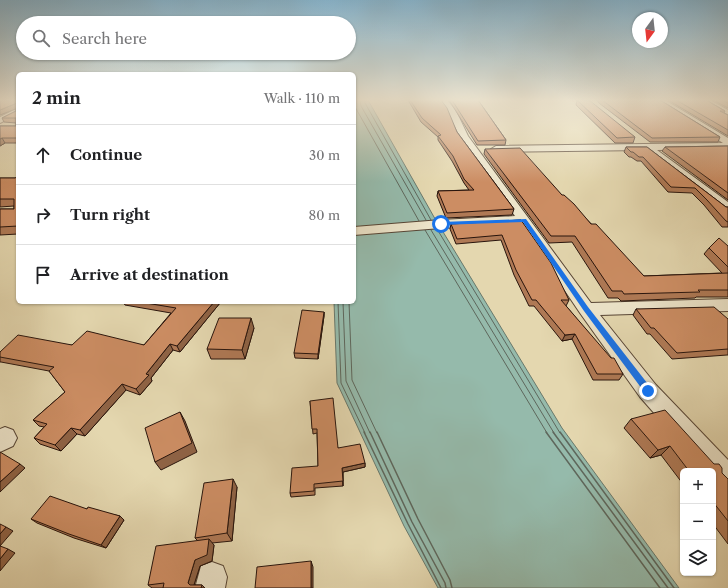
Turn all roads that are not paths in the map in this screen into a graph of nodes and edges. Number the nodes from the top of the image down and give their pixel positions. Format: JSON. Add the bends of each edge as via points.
{"nodes":[{"id":1,"x":459,"y":127,"type":"edge"},
{"id":2,"x":704,"y":127,"type":"edge"},
{"id":3,"x":633,"y":137,"type":"edge"},
{"id":4,"x":728,"y":142,"type":"edge"},
{"id":5,"x":728,"y":146,"type":"edge"},
{"id":6,"x":648,"y":148,"type":"junction"},
{"id":7,"x":473,"y":150,"type":"junction"},
{"id":8,"x":728,"y":208,"type":"edge"},
{"id":9,"x":524,"y":220,"type":"junction"},
{"id":10,"x":356,"y":230,"type":"edge"},
{"id":11,"x":728,"y":305,"type":"edge"},
{"id":12,"x":586,"y":309,"type":"junction"},
{"id":13,"x":728,"y":478,"type":"edge"}],
"edges":[{"from":1,"to":7,"type":"street"},
{"from":2,"to":4,"type":"street"},
{"from":3,"to":6,"type":"street"},
{"from":5,"to":6,"type":"street"},
{"from":6,"to":7,"type":"street"},
{"from":6,"to":8,"type":"street"},
{"from":7,"to":9,"type":"street"},
{"from":9,"to":10,"type":"street"},
{"from":9,"to":12,"type":"street"},
{"from":11,"to":12,"type":"street"},
{"from":12,"to":13,"type":"street","via":[[648,391]]}]}
